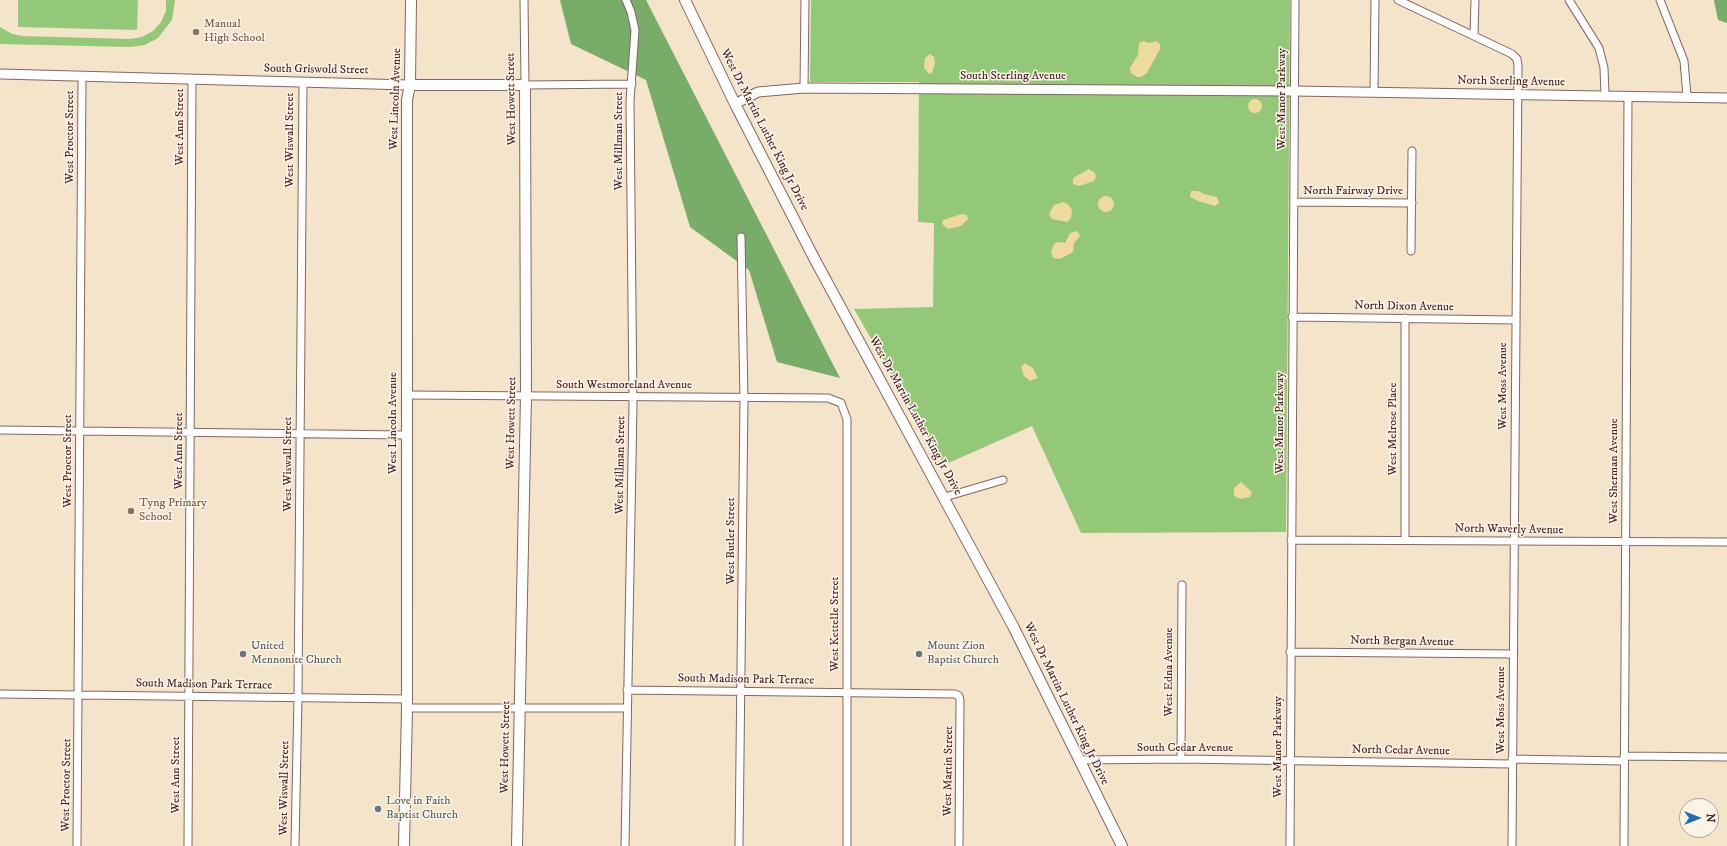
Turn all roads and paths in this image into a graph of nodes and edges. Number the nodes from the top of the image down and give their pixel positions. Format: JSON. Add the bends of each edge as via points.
{"nodes":[{"id":1,"x":411,"y":0,"type":"edge"},
{"id":2,"x":524,"y":0,"type":"edge"},
{"id":3,"x":626,"y":0,"type":"edge"},
{"id":4,"x":685,"y":0,"type":"edge"},
{"id":5,"x":805,"y":0,"type":"edge"},
{"id":6,"x":1295,"y":0,"type":"edge"},
{"id":7,"x":1376,"y":0,"type":"edge"},
{"id":8,"x":1398,"y":0,"type":"edge"},
{"id":9,"x":1475,"y":0,"type":"edge"},
{"id":10,"x":1569,"y":0,"type":"edge"},
{"id":11,"x":1660,"y":0,"type":"edge"},
{"id":12,"x":1474,"y":35,"type":"junction"},
{"id":13,"x":0,"y":74,"type":"edge"},
{"id":14,"x":82,"y":77,"type":"junction"},
{"id":15,"x":192,"y":80,"type":"junction"},
{"id":16,"x":303,"y":83,"type":"junction"},
{"id":17,"x":632,"y":84,"type":"junction"},
{"id":18,"x":410,"y":85,"type":"junction"},
{"id":19,"x":525,"y":85,"type":"junction"},
{"id":20,"x":804,"y":88,"type":"junction"},
{"id":21,"x":1294,"y":91,"type":"junction"},
{"id":22,"x":1374,"y":92,"type":"junction"},
{"id":23,"x":1518,"y":94,"type":"junction"},
{"id":24,"x":1605,"y":95,"type":"junction"},
{"id":25,"x":1628,"y":96,"type":"junction"},
{"id":26,"x":1687,"y":96,"type":"junction"},
{"id":27,"x":1727,"y":98,"type":"edge"},
{"id":28,"x":735,"y":104,"type":"junction"},
{"id":29,"x":1412,"y":151,"type":"dead end"},
{"id":30,"x":1294,"y":202,"type":"junction"},
{"id":31,"x":1412,"y":203,"type":"junction"},
{"id":32,"x":741,"y":237,"type":"dead end"},
{"id":33,"x":1412,"y":250,"type":"dead end"},
{"id":34,"x":1292,"y":317,"type":"junction"},
{"id":35,"x":1405,"y":318,"type":"junction"},
{"id":36,"x":1515,"y":320,"type":"junction"},
{"id":37,"x":406,"y":395,"type":"junction"},
{"id":38,"x":526,"y":396,"type":"junction"},
{"id":39,"x":633,"y":396,"type":"junction"},
{"id":40,"x":744,"y":399,"type":"junction"},
{"id":41,"x":841,"y":403,"type":"joint"},
{"id":42,"x":0,"y":430,"type":"edge"},
{"id":43,"x":80,"y":431,"type":"junction"},
{"id":44,"x":191,"y":432,"type":"junction"},
{"id":45,"x":300,"y":434,"type":"junction"},
{"id":46,"x":406,"y":435,"type":"junction"},
{"id":47,"x":1003,"y":480,"type":"dead end"},
{"id":48,"x":945,"y":497,"type":"junction"},
{"id":49,"x":1291,"y":540,"type":"junction"},
{"id":50,"x":1405,"y":540,"type":"junction"},
{"id":51,"x":1514,"y":541,"type":"junction"},
{"id":52,"x":1625,"y":542,"type":"junction"},
{"id":53,"x":1727,"y":542,"type":"edge"},
{"id":54,"x":1182,"y":585,"type":"dead end"},
{"id":55,"x":1290,"y":652,"type":"junction"},
{"id":56,"x":1513,"y":654,"type":"junction"},
{"id":57,"x":627,"y":690,"type":"junction"},
{"id":58,"x":742,"y":690,"type":"junction"},
{"id":59,"x":848,"y":692,"type":"junction"},
{"id":60,"x":0,"y":694,"type":"edge"},
{"id":61,"x":79,"y":694,"type":"junction"},
{"id":62,"x":188,"y":696,"type":"junction"},
{"id":63,"x":959,"y":696,"type":"joint"},
{"id":64,"x":298,"y":697,"type":"junction"},
{"id":65,"x":407,"y":703,"type":"junction"},
{"id":66,"x":520,"y":708,"type":"junction"},
{"id":67,"x":627,"y":708,"type":"junction"},
{"id":68,"x":1727,"y":757,"type":"edge"},
{"id":69,"x":1624,"y":758,"type":"junction"},
{"id":70,"x":1181,"y":759,"type":"junction"},
{"id":71,"x":1081,"y":760,"type":"junction"},
{"id":72,"x":1289,"y":760,"type":"junction"},
{"id":73,"x":1512,"y":762,"type":"junction"},
{"id":74,"x":77,"y":846,"type":"edge"},
{"id":75,"x":188,"y":846,"type":"edge"},
{"id":76,"x":295,"y":846,"type":"edge"},
{"id":77,"x":404,"y":846,"type":"edge"},
{"id":78,"x":517,"y":846,"type":"edge"},
{"id":79,"x":625,"y":846,"type":"edge"},
{"id":80,"x":739,"y":846,"type":"edge"},
{"id":81,"x":847,"y":846,"type":"edge"},
{"id":82,"x":959,"y":846,"type":"edge"},
{"id":83,"x":1122,"y":846,"type":"edge"},
{"id":84,"x":1290,"y":846,"type":"edge"},
{"id":85,"x":1512,"y":846,"type":"edge"},
{"id":86,"x":1624,"y":846,"type":"edge"}],
"edges":[{"from":1,"to":18,"type":"main road","name":"West Lincoln Avenue"},
{"from":2,"to":19,"type":"street","name":"West Howett Street"},
{"from":3,"to":17,"type":"street","name":"West Millman Street","via":[[632,12],[634,25]]},
{"from":4,"to":28,"type":"main road","name":"West Dr Martin Luther King Jr Drive"},
{"from":5,"to":20,"type":"street"},
{"from":6,"to":21,"type":"street","name":"West Manor Parkway"},
{"from":7,"to":22,"type":"street"},
{"from":8,"to":12,"type":"street","name":"West Moss Avenue"},
{"from":9,"to":12,"type":"street"},
{"from":10,"to":24,"type":"street","via":[[1599,48],[1604,68]]},
{"from":11,"to":26,"type":"street","via":[[1684,61]]},
{"from":12,"to":23,"type":"street","name":"West Moss Avenue","via":[[1512,54],[1517,60]]},
{"from":13,"to":14,"type":"street","name":"South Griswold Street"},
{"from":14,"to":15,"type":"street","name":"South Griswold Street"},
{"from":14,"to":43,"type":"street","name":"West Proctor Street"},
{"from":15,"to":16,"type":"street","name":"South Griswold Street"},
{"from":15,"to":44,"type":"street","name":"West Ann Street"},
{"from":16,"to":18,"type":"street","name":"South Griswold Street"},
{"from":16,"to":45,"type":"street","name":"West Wiswall Street"},
{"from":17,"to":19,"type":"street","name":"South Griswold Street"},
{"from":17,"to":39,"type":"street","name":"West Millman Street","via":[[630,101]]},
{"from":18,"to":19,"type":"main road","name":"South Griswold Street"},
{"from":18,"to":37,"type":"main road","name":"West Lincoln Avenue","via":[[407,100]]},
{"from":19,"to":38,"type":"main road","name":"West Howett Street"},
{"from":20,"to":21,"type":"street","name":"South Sterling Avenue"},
{"from":20,"to":28,"type":"street","name":"South Sterling Avenue","via":[[758,92]]},
{"from":21,"to":22,"type":"street","name":"North Sterling Avenue"},
{"from":21,"to":30,"type":"street","name":"West Manor Parkway"},
{"from":22,"to":23,"type":"street","name":"North Sterling Avenue"},
{"from":23,"to":24,"type":"street","name":"North Sterling Avenue"},
{"from":23,"to":36,"type":"street","name":"West Moss Avenue"},
{"from":24,"to":25,"type":"street","name":"North Sterling Avenue"},
{"from":25,"to":26,"type":"street","name":"North Sterling Avenue"},
{"from":25,"to":52,"type":"street","name":"West Sherman Avenue"},
{"from":26,"to":27,"type":"street","name":"North Sterling Avenue"},
{"from":28,"to":48,"type":"main road","name":"West Dr Martin Luther King Jr Drive","via":[[814,258]]},
{"from":29,"to":31,"type":"street"},
{"from":30,"to":31,"type":"street","name":"North Fairway Drive"},
{"from":30,"to":34,"type":"street","name":"West Manor Parkway"},
{"from":31,"to":33,"type":"street"},
{"from":32,"to":40,"type":"street","name":"West Butler Street"},
{"from":34,"to":35,"type":"street","name":"North Dixon Avenue"},
{"from":34,"to":49,"type":"street","name":"West Manor Parkway"},
{"from":35,"to":36,"type":"street","name":"North Dixon Avenue"},
{"from":35,"to":50,"type":"street","name":"West Melrose Place"},
{"from":36,"to":51,"type":"street","name":"West Moss Avenue"},
{"from":37,"to":38,"type":"street","name":"South Westmoreland Avenue"},
{"from":37,"to":46,"type":"main road","name":"West Lincoln Avenue"},
{"from":38,"to":39,"type":"street","name":"South Westmoreland Avenue"},
{"from":38,"to":66,"type":"main road","name":"West Howett Street"},
{"from":39,"to":40,"type":"street","name":"South Westmoreland Avenue"},
{"from":39,"to":57,"type":"street","name":"West Millman Street"},
{"from":40,"to":41,"type":"street","name":"South Westmoreland Avenue","via":[[830,398]]},
{"from":40,"to":58,"type":"street","name":"West Butler Street"},
{"from":41,"to":59,"type":"street","name":"West Kettelle Street","via":[[847,419]]},
{"from":42,"to":43,"type":"street"},
{"from":43,"to":44,"type":"street"},
{"from":43,"to":61,"type":"street","name":"West Proctor Street"},
{"from":44,"to":45,"type":"street"},
{"from":44,"to":62,"type":"street","name":"West Ann Street"},
{"from":45,"to":46,"type":"street"},
{"from":45,"to":64,"type":"street","name":"West Wiswall Street"},
{"from":46,"to":65,"type":"main road","name":"West Lincoln Avenue"},
{"from":47,"to":48,"type":"street"},
{"from":48,"to":71,"type":"main road","name":"West Dr Martin Luther King Jr Drive"},
{"from":49,"to":50,"type":"street","name":"North Waverly Avenue"},
{"from":49,"to":55,"type":"street","name":"West Manor Parkway"},
{"from":50,"to":51,"type":"street","name":"North Waverly Avenue"},
{"from":51,"to":52,"type":"street","name":"North Waverly Avenue"},
{"from":51,"to":56,"type":"street","name":"West Moss Avenue"},
{"from":52,"to":53,"type":"street","name":"North Waverly Avenue"},
{"from":52,"to":69,"type":"street","name":"West Sherman Avenue"},
{"from":54,"to":70,"type":"street","name":"West Edna Avenue"},
{"from":55,"to":56,"type":"street","name":"North Bergan Avenue"},
{"from":55,"to":72,"type":"street","name":"West Manor Parkway"},
{"from":56,"to":73,"type":"street","name":"West Moss Avenue"},
{"from":57,"to":58,"type":"street","name":"South Madison Park Terrace"},
{"from":57,"to":67,"type":"street","name":"West Millman Street"},
{"from":58,"to":59,"type":"street","name":"South Madison Park Terrace"},
{"from":58,"to":80,"type":"street","name":"West Butler Street"},
{"from":59,"to":63,"type":"street","name":"South Madison Park Terrace"},
{"from":59,"to":81,"type":"street","name":"West Kettelle Street"},
{"from":60,"to":61,"type":"street","name":"South Madison Park Terrace"},
{"from":61,"to":62,"type":"street","name":"South Madison Park Terrace"},
{"from":61,"to":74,"type":"street","name":"West Proctor Street"},
{"from":62,"to":64,"type":"street","name":"South Madison Park Terrace"},
{"from":62,"to":75,"type":"street","name":"West Ann Street"},
{"from":63,"to":82,"type":"street","name":"West Martin Street"},
{"from":64,"to":65,"type":"street","name":"South Madison Park Terrace"},
{"from":64,"to":76,"type":"street","name":"West Wiswall Street"},
{"from":65,"to":66,"type":"street","name":"South Madison Park Terrace"},
{"from":65,"to":77,"type":"main road","name":"West Lincoln Avenue"},
{"from":66,"to":67,"type":"street","name":"South Madison Park Terrace"},
{"from":66,"to":78,"type":"main road","name":"West Howett Street"},
{"from":67,"to":79,"type":"street","name":"West Millman Street"},
{"from":68,"to":69,"type":"street","name":"North Cedar Avenue"},
{"from":69,"to":73,"type":"street","name":"North Cedar Avenue"},
{"from":69,"to":86,"type":"street","name":"West Sherman Avenue"},
{"from":70,"to":71,"type":"street","name":"South Cedar Avenue"},
{"from":70,"to":72,"type":"street","name":"South Cedar Avenue"},
{"from":71,"to":83,"type":"main road","name":"West Dr Martin Luther King Jr Drive"},
{"from":72,"to":73,"type":"street","name":"North Cedar Avenue"},
{"from":72,"to":84,"type":"street","name":"West Manor Parkway"},
{"from":73,"to":85,"type":"street","name":"West Moss Avenue"}]}
